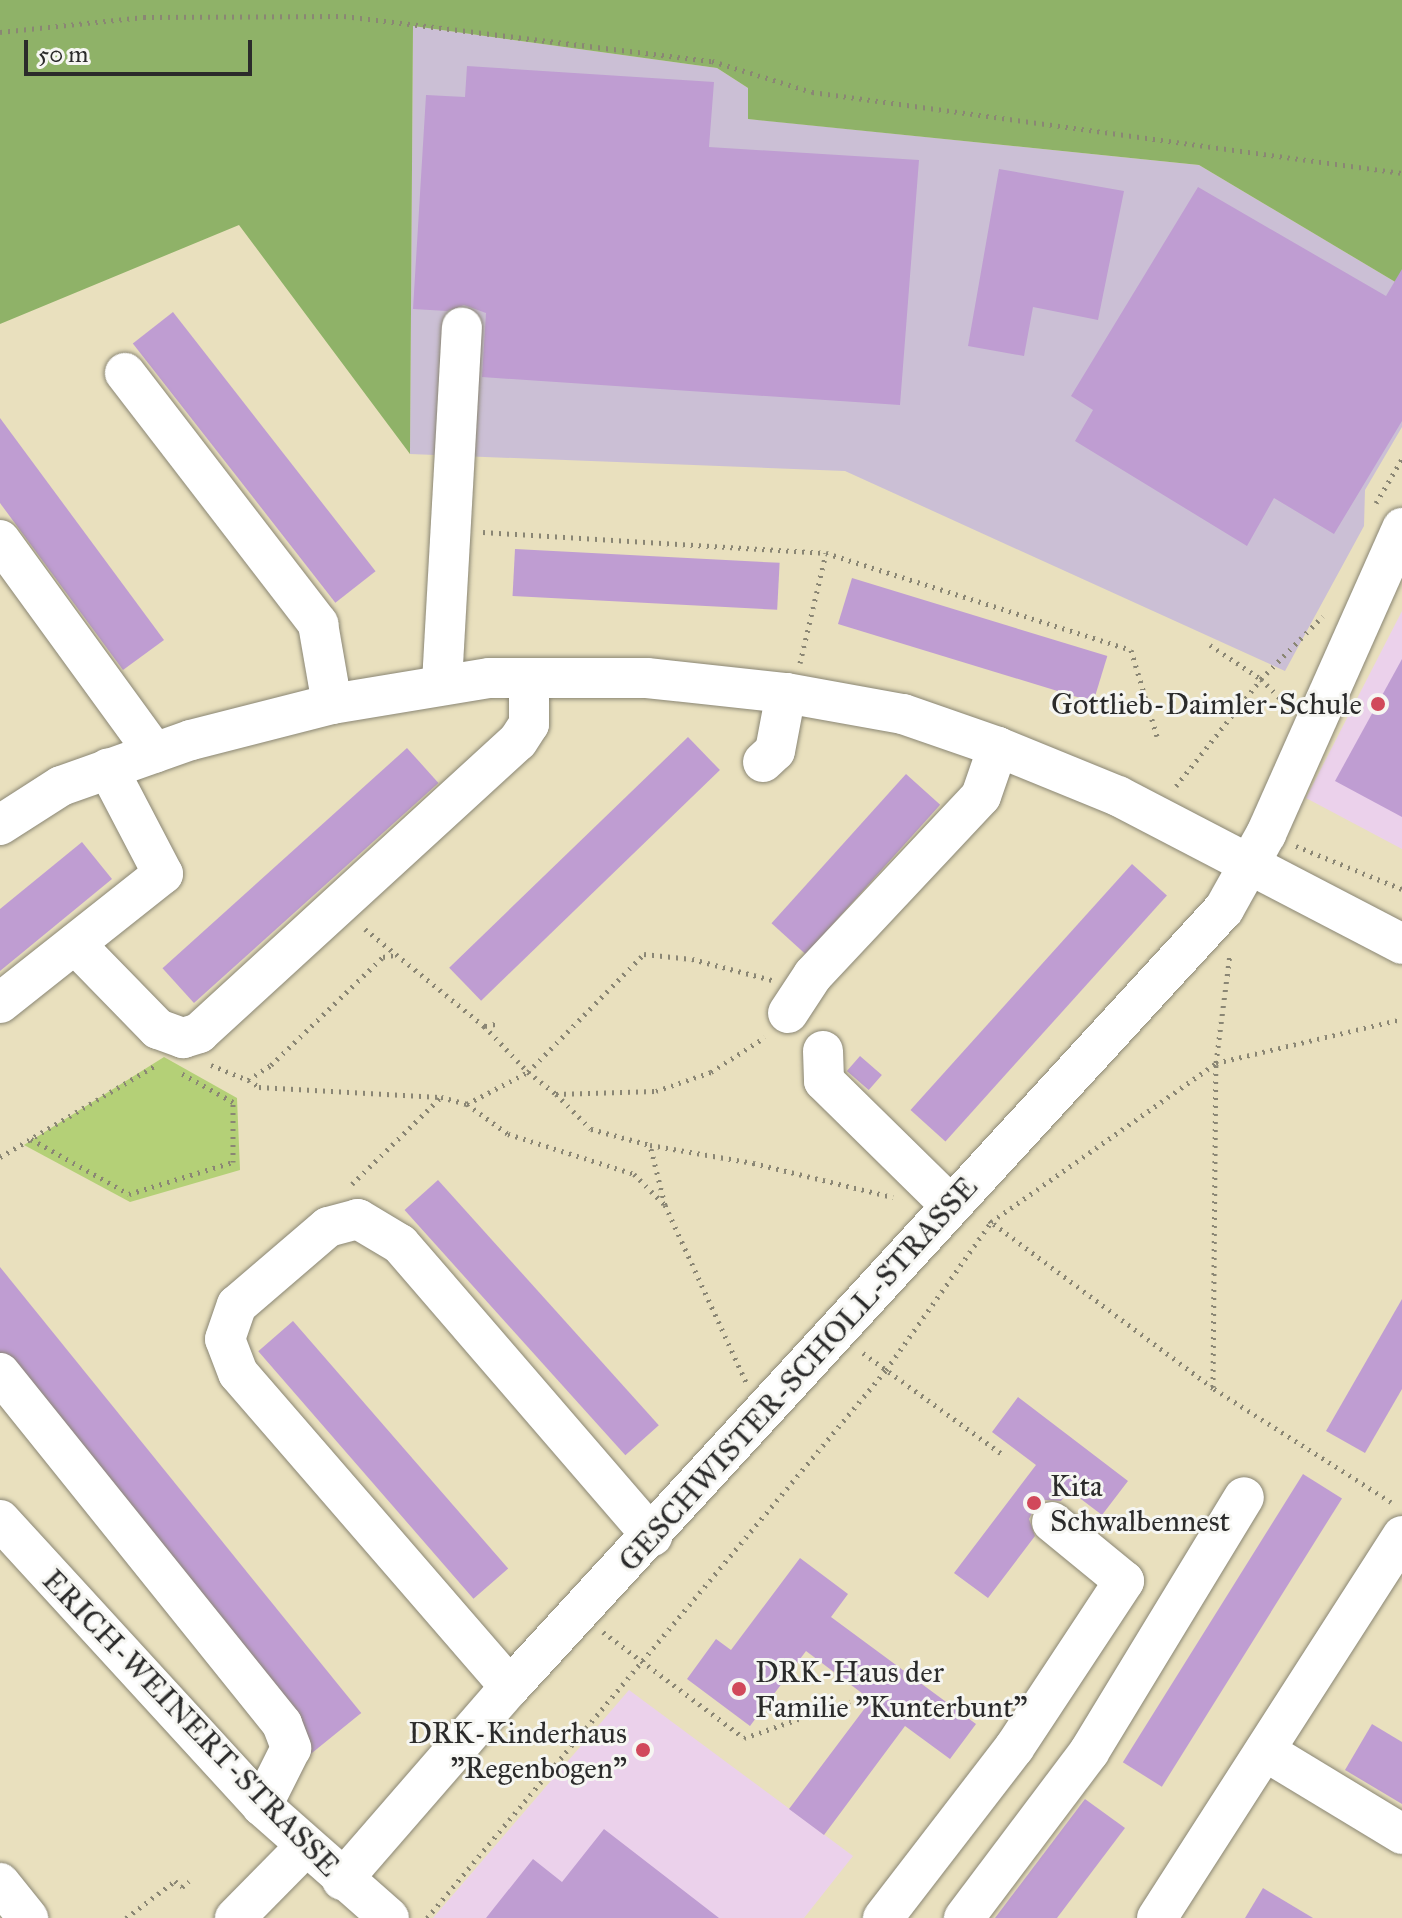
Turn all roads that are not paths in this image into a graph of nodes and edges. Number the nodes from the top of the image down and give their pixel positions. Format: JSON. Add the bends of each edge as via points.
{"nodes":[{"id":1,"x":462,"y":328,"type":"dead end"},
{"id":2,"x":125,"y":373,"type":"dead end"},
{"id":3,"x":1402,"y":528,"type":"edge"},
{"id":4,"x":0,"y":540,"type":"edge"},
{"id":5,"x":529,"y":678,"type":"junction"},
{"id":6,"x":442,"y":683,"type":"junction"},
{"id":7,"x":786,"y":693,"type":"junction"},
{"id":8,"x":332,"y":704,"type":"junction"},
{"id":9,"x":998,"y":747,"type":"junction"},
{"id":10,"x":155,"y":753,"type":"junction"},
{"id":11,"x":763,"y":762,"type":"dead end"},
{"id":12,"x":108,"y":769,"type":"junction"},
{"id":13,"x":0,"y":825,"type":"edge"},
{"id":14,"x":1257,"y":849,"type":"junction"},
{"id":15,"x":75,"y":944,"type":"junction"},
{"id":16,"x":1402,"y":944,"type":"edge"},
{"id":17,"x":796,"y":1001,"type":"road end"},
{"id":18,"x":0,"y":1003,"type":"edge"},
{"id":19,"x":823,"y":1051,"type":"dead end"},
{"id":20,"x":951,"y":1206,"type":"junction"},
{"id":21,"x":0,"y":1373,"type":"edge"},
{"id":22,"x":1244,"y":1497,"type":"dead end"},
{"id":23,"x":0,"y":1520,"type":"edge"},
{"id":24,"x":1399,"y":1521,"type":"edge"},
{"id":25,"x":1052,"y":1522,"type":"dead end"},
{"id":26,"x":652,"y":1536,"type":"junction"},
{"id":27,"x":510,"y":1687,"type":"junction"},
{"id":28,"x":1039,"y":1713,"type":"junction"},
{"id":29,"x":1265,"y":1751,"type":"junction"},
{"id":30,"x":1089,"y":1752,"type":"junction"},
{"id":31,"x":262,"y":1806,"type":"junction"},
{"id":32,"x":1402,"y":1834,"type":"edge"},
{"id":33,"x":305,"y":1847,"type":"junction"},
{"id":34,"x":342,"y":1880,"type":"junction"},
{"id":35,"x":0,"y":1883,"type":"edge"},
{"id":36,"x":1160,"y":1917,"type":"edge"},
{"id":37,"x":28,"y":1918,"type":"edge"},
{"id":38,"x":235,"y":1918,"type":"edge"},
{"id":39,"x":389,"y":1918,"type":"edge"},
{"id":40,"x":883,"y":1918,"type":"edge"},
{"id":41,"x":964,"y":1918,"type":"edge"}],
"edges":[{"from":1,"to":6,"type":"street"},
{"from":2,"to":8,"type":"street","via":[[318,624]]},
{"from":3,"to":14,"type":"street","name":"GESCHWISTER-SCHOLL-STRASSE"},
{"from":4,"to":10,"type":"street"},
{"from":5,"to":6,"type":"street"},
{"from":5,"to":7,"type":"street","via":[[647,678]]},
{"from":5,"to":15,"type":"street","via":[[529,724],[518,741],[179,1049]]},
{"from":6,"to":8,"type":"street"},
{"from":7,"to":9,"type":"street","via":[[903,714]]},
{"from":7,"to":11,"type":"street","via":[[775,751]]},
{"from":8,"to":10,"type":"street"},
{"from":9,"to":14,"type":"street"},
{"from":9,"to":17,"type":"street","via":[[981,796]]},
{"from":10,"to":12,"type":"street"},
{"from":12,"to":13,"type":"street","via":[[61,786]]},
{"from":12,"to":15,"type":"street","via":[[163,874]]},
{"from":14,"to":16,"type":"street"},
{"from":14,"to":20,"type":"street","name":"GESCHWISTER-SCHOLL-STRASSE","via":[[1218,915]]},
{"from":15,"to":18,"type":"street"},
{"from":19,"to":20,"type":"street","via":[[824,1081]]},
{"from":20,"to":26,"type":"street","name":"GESCHWISTER-SCHOLL-STRASSE"},
{"from":21,"to":31,"type":"street","via":[[282,1724],[291,1748]]},
{"from":22,"to":30,"type":"street"},
{"from":23,"to":31,"type":"street","name":"ERICH-WEINERT-STRASSE"},
{"from":24,"to":29,"type":"street"},
{"from":25,"to":28,"type":"street","via":[[1124,1581]]},
{"from":26,"to":27,"type":"street","name":"GESCHWISTER-SCHOLL-STRASSE"},
{"from":26,"to":27,"type":"street","via":[[400,1244],[358,1219],[328,1227],[237,1305],[225,1339],[238,1373]]},
{"from":27,"to":34,"type":"street","name":"GESCHWISTER-SCHOLL-STRASSE"},
{"from":28,"to":30,"type":"street"},
{"from":28,"to":40,"type":"street"},
{"from":29,"to":32,"type":"street"},
{"from":29,"to":36,"type":"street"},
{"from":30,"to":41,"type":"street"},
{"from":31,"to":33,"type":"street","name":"ERICH-WEINERT-STRASSE"},
{"from":33,"to":34,"type":"street","name":"ERICH-WEINERT-STRASSE"},
{"from":33,"to":38,"type":"street"},
{"from":34,"to":39,"type":"street","name":"ERICH-WEINERT-STRASSE"},
{"from":35,"to":37,"type":"street"}]}
